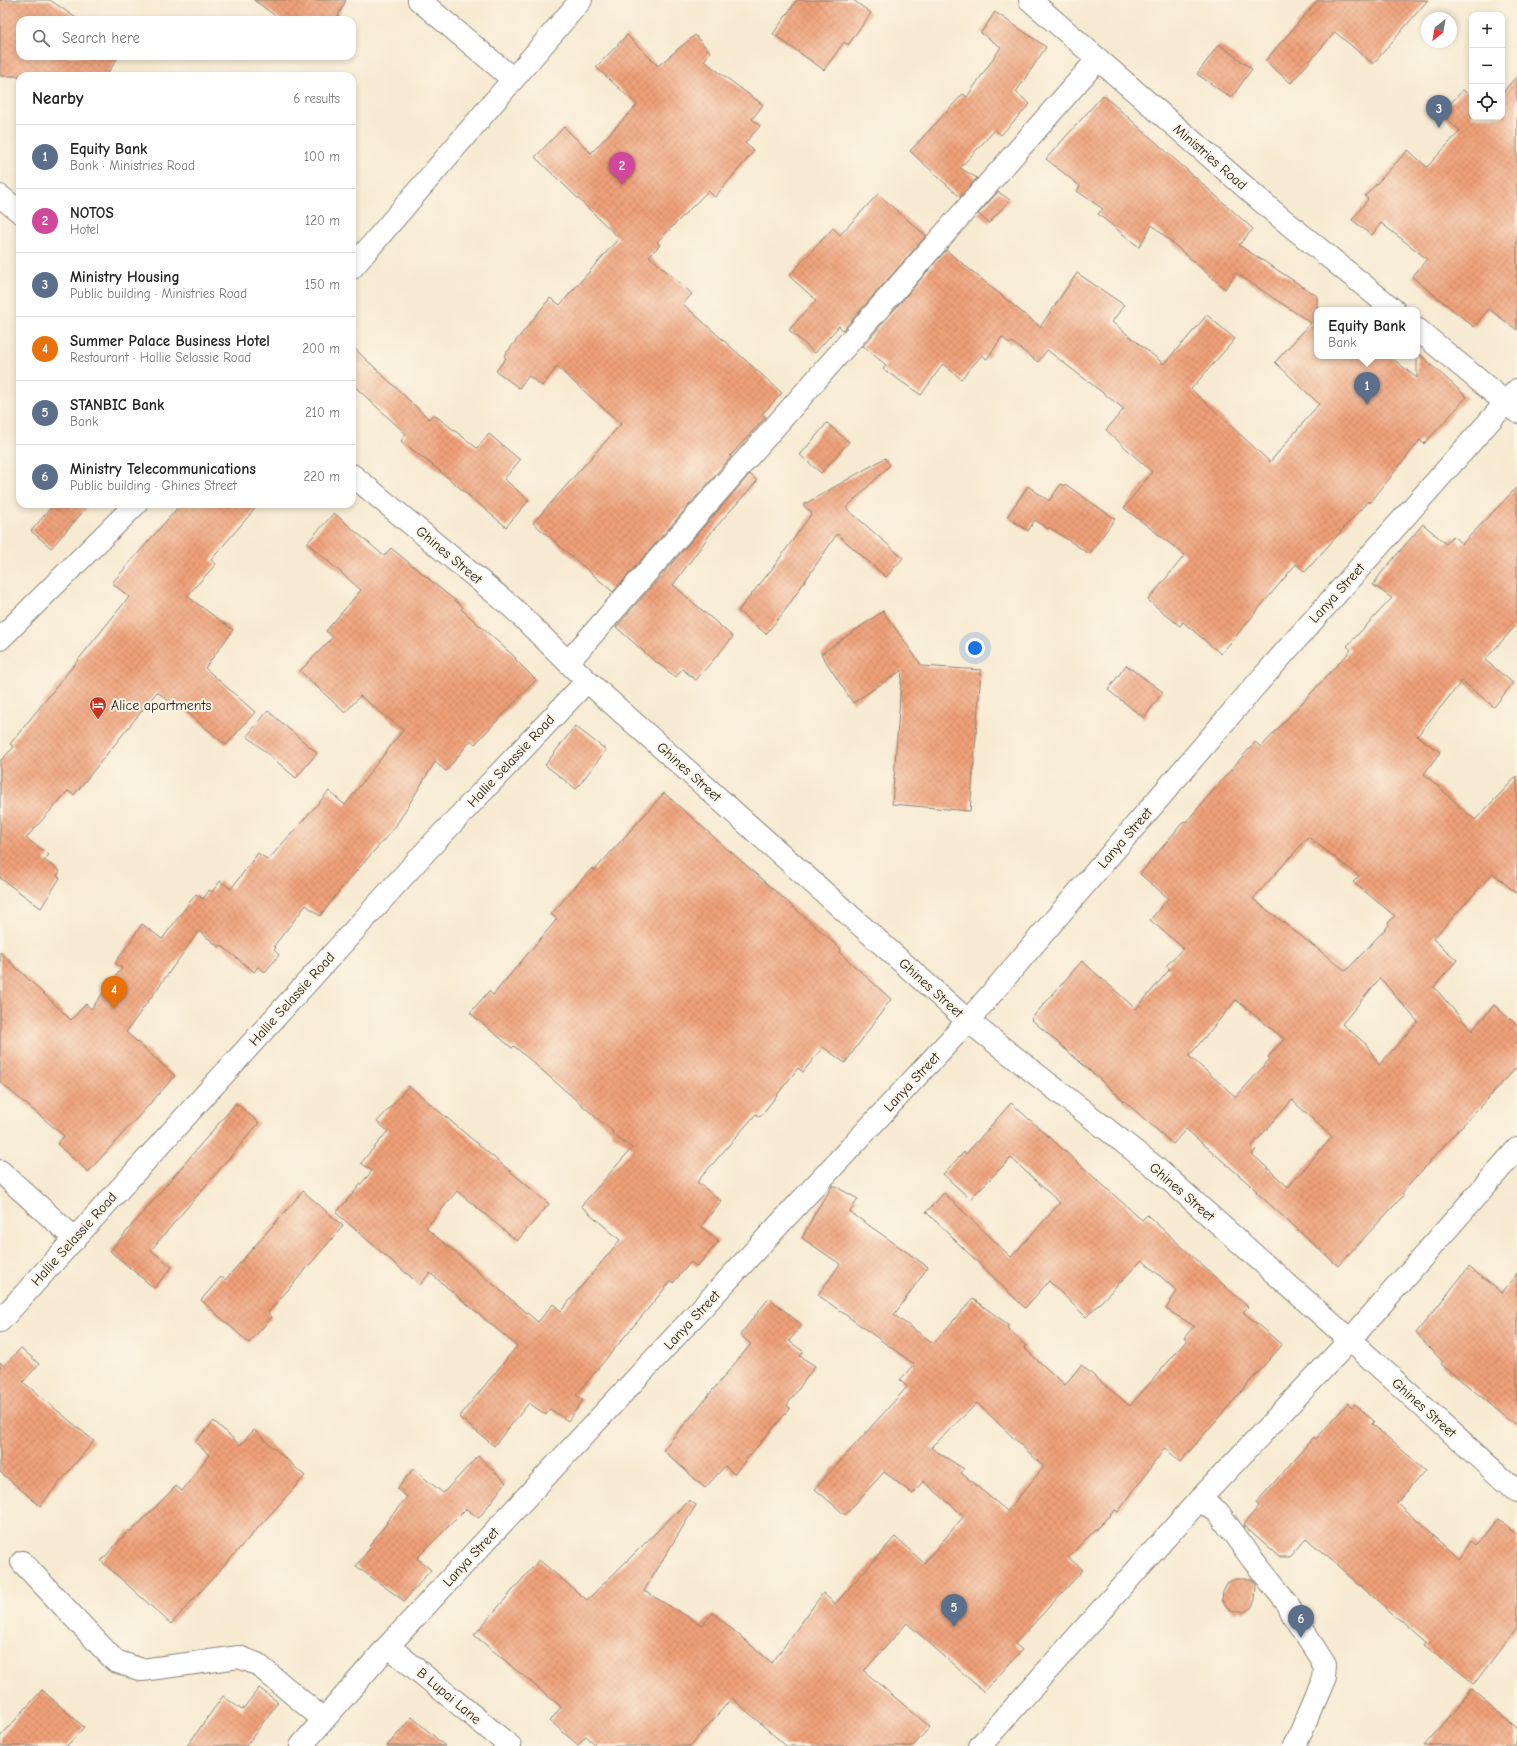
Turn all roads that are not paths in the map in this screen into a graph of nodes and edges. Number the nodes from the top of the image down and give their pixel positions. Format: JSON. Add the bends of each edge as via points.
{"nodes":[{"id":1,"x":419,"y":0,"type":"edge"},
{"id":2,"x":581,"y":0,"type":"edge"},
{"id":3,"x":1030,"y":0,"type":"edge"},
{"id":4,"x":1098,"y":60,"type":"junction"},
{"id":5,"x":513,"y":79,"type":"junction"},
{"id":6,"x":0,"y":196,"type":"edge"},
{"id":7,"x":16,"y":209,"type":"edge"},
{"id":8,"x":356,"y":263,"type":"edge"},
{"id":9,"x":1390,"y":307,"type":"edge"},
{"id":10,"x":1420,"y":331,"type":"edge"},
{"id":11,"x":1513,"y":402,"type":"edge"},
{"id":12,"x":356,"y":478,"type":"edge"},
{"id":13,"x":132,"y":508,"type":"edge"},
{"id":14,"x":0,"y":639,"type":"edge"},
{"id":15,"x":568,"y":662,"type":"junction"},
{"id":16,"x":587,"y":681,"type":"junction"},
{"id":17,"x":968,"y":1021,"type":"junction"},
{"id":18,"x":1517,"y":1149,"type":"edge"},
{"id":19,"x":0,"y":1171,"type":"edge"},
{"id":20,"x":75,"y":1239,"type":"junction"},
{"id":21,"x":0,"y":1321,"type":"edge"},
{"id":22,"x":1350,"y":1340,"type":"junction"},
{"id":23,"x":1517,"y":1492,"type":"edge"},
{"id":24,"x":1200,"y":1500,"type":"junction"},
{"id":25,"x":22,"y":1562,"type":"dead end"},
{"id":26,"x":388,"y":1646,"type":"junction"},
{"id":27,"x":323,"y":1719,"type":"junction"},
{"id":28,"x":301,"y":1746,"type":"edge"},
{"id":29,"x":510,"y":1746,"type":"edge"},
{"id":30,"x":980,"y":1746,"type":"edge"},
{"id":31,"x":1295,"y":1746,"type":"edge"}],
"edges":[{"from":1,"to":5,"type":"street"},
{"from":2,"to":5,"type":"street"},
{"from":3,"to":4,"type":"street","name":"Ministries Road"},
{"from":4,"to":9,"type":"street","name":"Ministries Road","via":[[1275,213]]},
{"from":4,"to":15,"type":"street"},
{"from":5,"to":8,"type":"street"},
{"from":6,"to":7,"type":"street"},
{"from":10,"to":11,"type":"street"},
{"from":11,"to":17,"type":"street","name":"Lanya Street","via":[[1254,687]]},
{"from":12,"to":15,"type":"street","name":"Ghines Street","via":[[513,608]]},
{"from":13,"to":14,"type":"street"},
{"from":15,"to":16,"type":"street","name":"Ghines Street"},
{"from":16,"to":17,"type":"street","name":"Ghines Street"},
{"from":16,"to":20,"type":"street","name":"Hallie Selassie Road","via":[[427,850]]},
{"from":17,"to":22,"type":"street","name":"Ghines Street","via":[[1155,1167]]},
{"from":17,"to":26,"type":"street","name":"Lanya Street"},
{"from":18,"to":22,"type":"street"},
{"from":19,"to":20,"type":"street"},
{"from":20,"to":21,"type":"street","name":"Hallie Selassie Road"},
{"from":22,"to":23,"type":"street","name":"Ghines Street"},
{"from":22,"to":24,"type":"street"},
{"from":24,"to":30,"type":"street"},
{"from":24,"to":31,"type":"street","via":[[1218,1512],[1288,1604],[1325,1665],[1324,1678]]},
{"from":25,"to":27,"type":"street","via":[[115,1662],[142,1670],[239,1657],[257,1664]]},
{"from":26,"to":27,"type":"street","name":"Lanya Street"},
{"from":26,"to":29,"type":"street","name":"B Lupai Lane"},
{"from":27,"to":28,"type":"street","name":"Lanya Street"}]}
